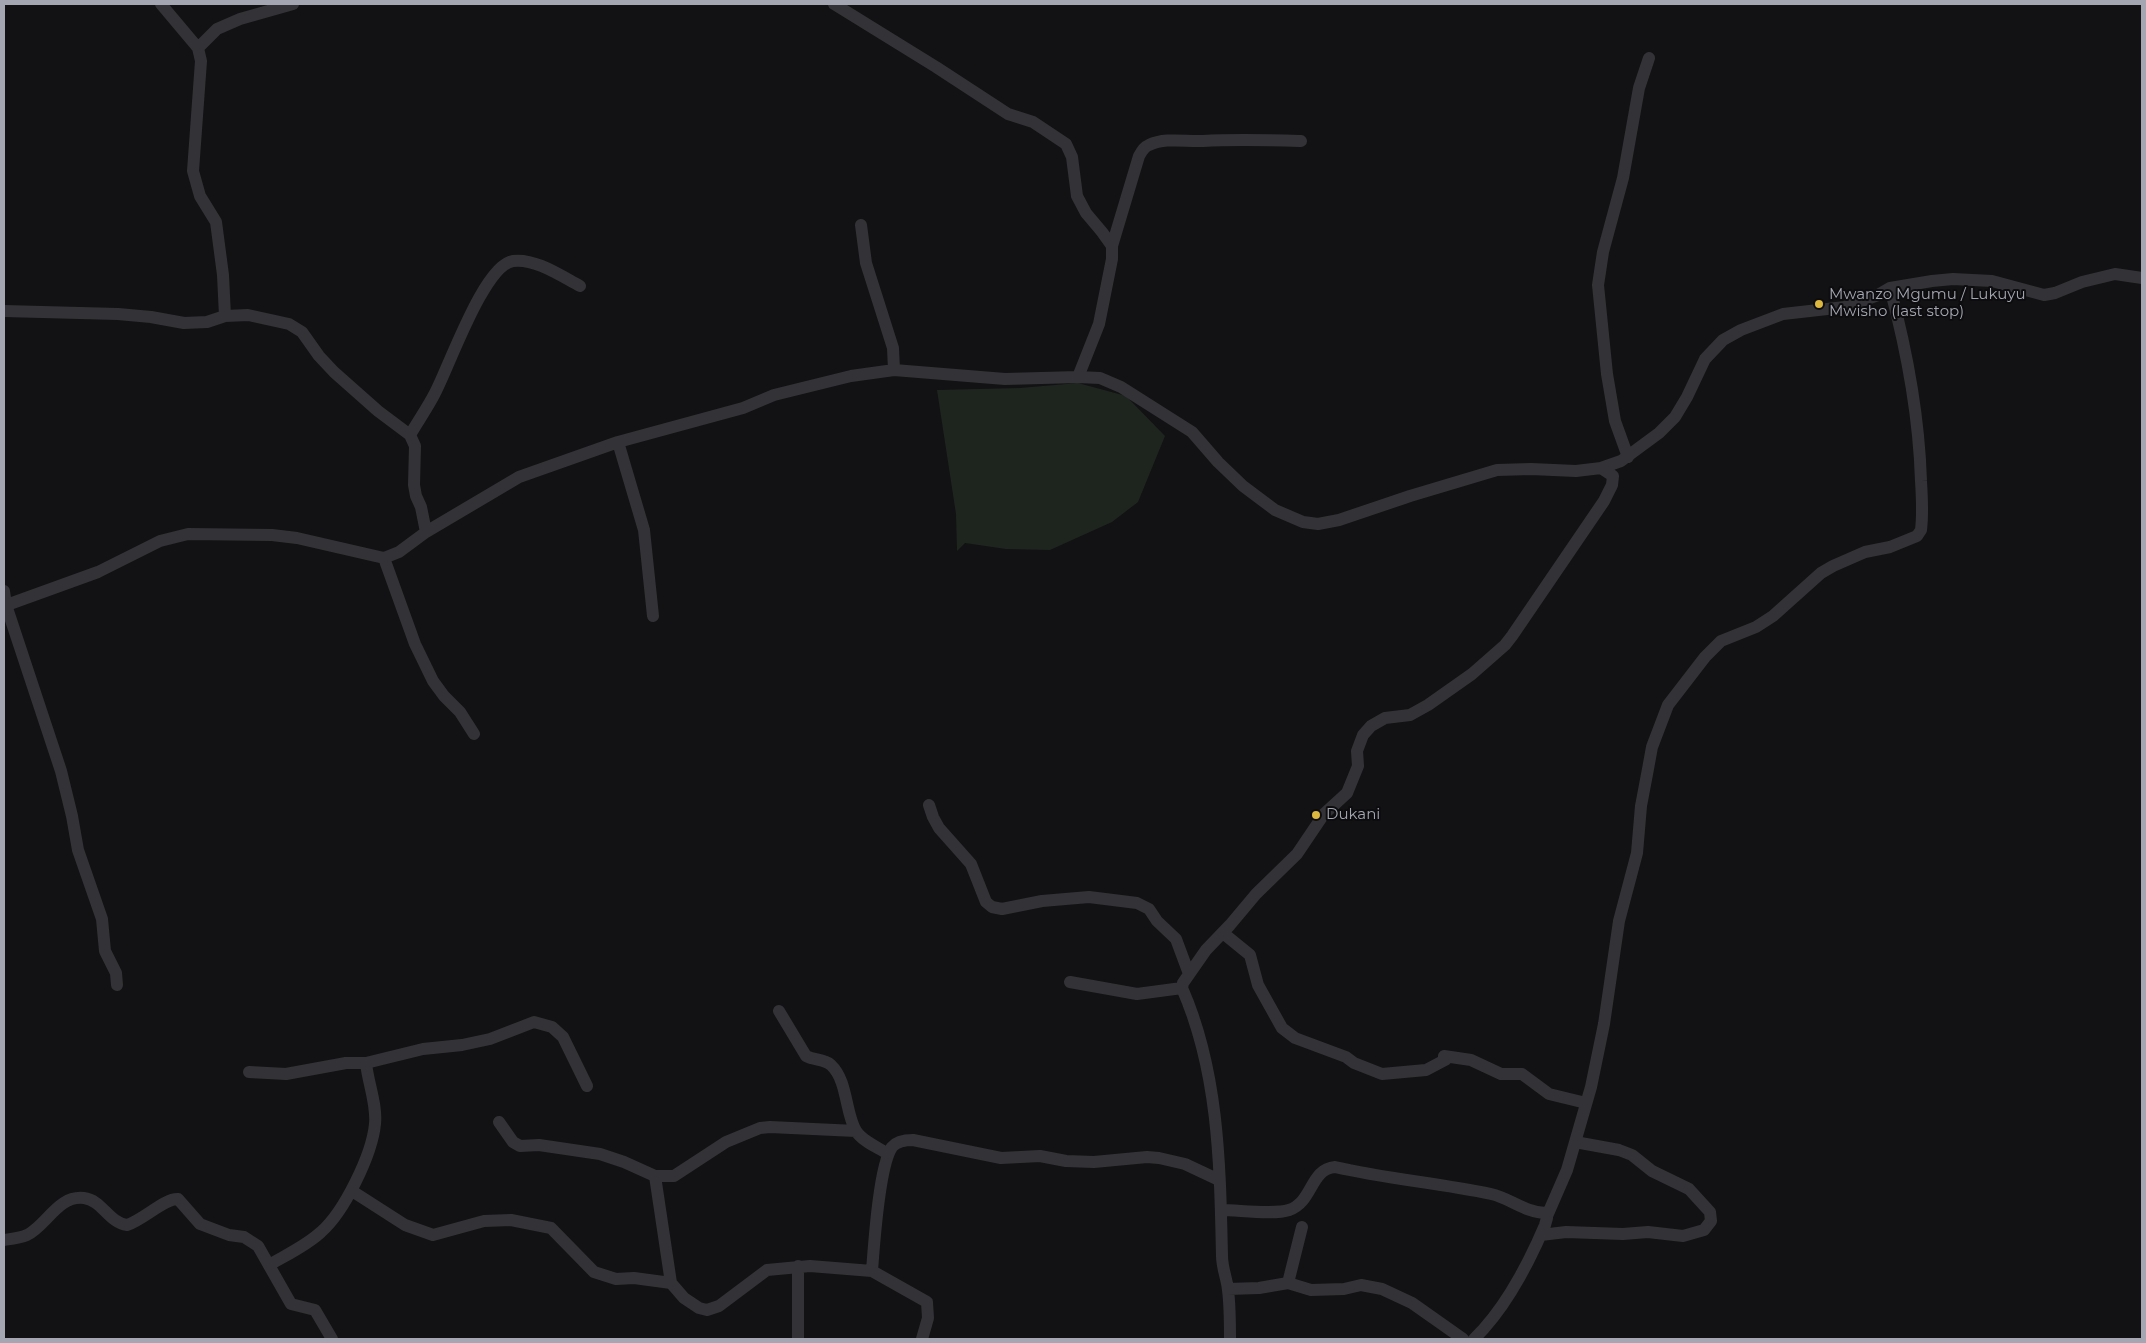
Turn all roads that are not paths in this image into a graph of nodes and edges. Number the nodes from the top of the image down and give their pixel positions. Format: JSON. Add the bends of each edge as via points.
{"nodes":[{"id":1,"x":161,"y":4,"type":"edge"},
{"id":2,"x":293,"y":4,"type":"edge"},
{"id":3,"x":834,"y":4,"type":"edge"},
{"id":4,"x":198,"y":48,"type":"junction"},
{"id":5,"x":1649,"y":58,"type":"dead end"},
{"id":6,"x":1300,"y":141,"type":"dead end"},
{"id":7,"x":861,"y":225,"type":"dead end"},
{"id":8,"x":1112,"y":246,"type":"junction"},
{"id":9,"x":2142,"y":278,"type":"edge"},
{"id":10,"x":580,"y":286,"type":"dead end"},
{"id":11,"x":1890,"y":288,"type":"junction"},
{"id":12,"x":4,"y":311,"type":"edge"},
{"id":13,"x":225,"y":316,"type":"junction"},
{"id":14,"x":894,"y":370,"type":"junction"},
{"id":15,"x":1078,"y":377,"type":"junction"},
{"id":16,"x":410,"y":436,"type":"junction"},
{"id":17,"x":618,"y":442,"type":"junction"},
{"id":18,"x":1628,"y":457,"type":"junction"},
{"id":19,"x":1602,"y":468,"type":"junction"},
{"id":20,"x":426,"y":532,"type":"junction"},
{"id":21,"x":384,"y":558,"type":"junction"},
{"id":22,"x":4,"y":591,"type":"edge"},
{"id":23,"x":5,"y":606,"type":"edge"},
{"id":24,"x":653,"y":616,"type":"dead end"},
{"id":25,"x":474,"y":734,"type":"dead end"},
{"id":26,"x":929,"y":805,"type":"dead end"},
{"id":27,"x":1223,"y":933,"type":"junction"},
{"id":28,"x":1189,"y":974,"type":"junction"},
{"id":29,"x":1070,"y":982,"type":"dead end"},
{"id":30,"x":117,"y":985,"type":"dead end"},
{"id":31,"x":1182,"y":988,"type":"junction"},
{"id":32,"x":779,"y":1011,"type":"dead end"},
{"id":33,"x":366,"y":1063,"type":"junction"},
{"id":34,"x":249,"y":1072,"type":"dead end"},
{"id":35,"x":587,"y":1086,"type":"dead end"},
{"id":36,"x":1586,"y":1102,"type":"junction"},
{"id":37,"x":499,"y":1122,"type":"dead end"},
{"id":38,"x":856,"y":1131,"type":"junction"},
{"id":39,"x":1575,"y":1142,"type":"junction"},
{"id":40,"x":888,"y":1154,"type":"junction"},
{"id":41,"x":655,"y":1176,"type":"junction"},
{"id":42,"x":1219,"y":1180,"type":"junction"},
{"id":43,"x":352,"y":1191,"type":"junction"},
{"id":44,"x":1222,"y":1210,"type":"junction"},
{"id":45,"x":1547,"y":1216,"type":"junction"},
{"id":46,"x":1302,"y":1227,"type":"dead end"},
{"id":47,"x":1541,"y":1235,"type":"junction"},
{"id":48,"x":4,"y":1240,"type":"edge"},
{"id":49,"x":268,"y":1265,"type":"junction"},
{"id":50,"x":798,"y":1266,"type":"junction"},
{"id":51,"x":872,"y":1271,"type":"junction"},
{"id":52,"x":671,"y":1283,"type":"junction"},
{"id":53,"x":1288,"y":1283,"type":"junction"},
{"id":54,"x":1228,"y":1289,"type":"junction"},
{"id":55,"x":332,"y":1339,"type":"edge"},
{"id":56,"x":798,"y":1339,"type":"edge"},
{"id":57,"x":922,"y":1339,"type":"edge"},
{"id":58,"x":1230,"y":1339,"type":"edge"},
{"id":59,"x":1463,"y":1339,"type":"edge"},
{"id":60,"x":1478,"y":1339,"type":"edge"}],
"edges":[{"from":1,"to":4,"type":"street"},
{"from":2,"to":4,"type":"street","via":[[217,29]]},
{"from":3,"to":8,"type":"street","via":[[1008,114],[1032,122],[1066,144],[1072,157],[1076,196]]},
{"from":4,"to":13,"type":"street","via":[[201,61],[193,171],[200,196],[216,222],[224,275]]},
{"from":5,"to":18,"type":"street","via":[[1639,88],[1623,178],[1603,252],[1598,285],[1615,420]]},
{"from":6,"to":8,"type":"street","via":[[1175,140],[1150,144],[1139,156]]},
{"from":7,"to":14,"type":"street","via":[[866,263],[893,348]]},
{"from":8,"to":15,"type":"street","via":[[1099,324]]},
{"from":9,"to":11,"type":"street","via":[[2115,274],[2044,295],[1992,281],[1953,279]]},
{"from":10,"to":16,"type":"street","via":[[531,263],[514,261],[502,264],[477,300],[435,393]]},
{"from":11,"to":18,"type":"street","via":[[1845,307],[1783,314],[1723,340],[1705,359],[1675,417]]},
{"from":11,"to":36,"type":"street","via":[[1911,381],[1918,437],[1920,530],[1917,536],[1832,566],[1773,616],[1721,642],[1705,657],[1668,705],[1652,747],[1641,806],[1637,853],[1618,921],[1604,1024]]},
{"from":12,"to":13,"type":"street","via":[[118,314],[184,323],[207,322]]},
{"from":13,"to":16,"type":"street","via":[[248,315],[289,324],[302,332],[334,372]]},
{"from":14,"to":15,"type":"street","via":[[1005,379]]},
{"from":14,"to":17,"type":"street","via":[[851,376],[774,395],[743,408]]},
{"from":15,"to":19,"type":"street","via":[[1100,378],[1121,387],[1185,427],[1243,486],[1274,510],[1302,522],[1318,524],[1339,520],[1497,470],[1576,471]]},
{"from":16,"to":20,"type":"street","via":[[415,446],[416,496],[422,508]]},
{"from":17,"to":20,"type":"street","via":[[519,477]]},
{"from":17,"to":24,"type":"street","via":[[644,530]]},
{"from":18,"to":19,"type":"street"},
{"from":19,"to":27,"type":"street","via":[[1613,476],[1604,501],[1504,646],[1428,705],[1408,715],[1385,718],[1363,735],[1357,751],[1358,766],[1347,793],[1324,814],[1297,854],[1256,894]]},
{"from":20,"to":21,"type":"street","via":[[400,552]]},
{"from":21,"to":23,"type":"street","via":[[297,538],[188,534],[160,541],[98,572]]},
{"from":21,"to":25,"type":"street","via":[[432,681],[460,712]]},
{"from":22,"to":23,"type":"street"},
{"from":23,"to":30,"type":"street","via":[[61,771],[78,850],[102,919],[105,951],[116,973]]},
{"from":26,"to":28,"type":"street","via":[[940,828],[971,864],[986,902],[992,907],[1002,909],[1089,897],[1137,903],[1149,909],[1176,939]]},
{"from":27,"to":28,"type":"street"},
{"from":27,"to":36,"type":"street","via":[[1250,955],[1258,985],[1282,1028],[1295,1038],[1382,1074],[1426,1070],[1445,1060],[1444,1056],[1461,1058],[1501,1074],[1522,1074],[1549,1094]]},
{"from":28,"to":31,"type":"street"},
{"from":29,"to":31,"type":"street","via":[[1137,994]]},
{"from":31,"to":42,"type":"street","via":[[1202,1050],[1217,1133]]},
{"from":32,"to":38,"type":"street","via":[[806,1056],[812,1060],[821,1059],[832,1066],[842,1084]]},
{"from":33,"to":34,"type":"street","via":[[346,1063],[286,1074]]},
{"from":33,"to":35,"type":"street","via":[[423,1049],[490,1040],[534,1022],[552,1027],[563,1037]]},
{"from":33,"to":43,"type":"street","via":[[375,1124]]},
{"from":36,"to":39,"type":"street"},
{"from":37,"to":41,"type":"street","via":[[513,1142],[520,1146],[539,1145],[600,1154]]},
{"from":38,"to":40,"type":"street"},
{"from":38,"to":41,"type":"street","via":[[760,1128],[726,1142],[674,1176]]},
{"from":39,"to":45,"type":"street","via":[[1562,1186]]},
{"from":39,"to":47,"type":"street","via":[[1632,1155],[1647,1168],[1689,1189],[1710,1212],[1711,1221],[1704,1230],[1683,1236],[1648,1232]]},
{"from":40,"to":42,"type":"street","via":[[893,1145],[913,1140],[1001,1158],[1040,1156],[1094,1162],[1148,1157],[1185,1164]]},
{"from":40,"to":51,"type":"street","via":[[882,1178]]},
{"from":41,"to":52,"type":"street"},
{"from":42,"to":44,"type":"street"},
{"from":43,"to":49,"type":"street","via":[[322,1232],[304,1246]]},
{"from":43,"to":52,"type":"street","via":[[405,1225],[432,1235],[484,1221],[511,1220],[551,1228],[599,1274],[616,1279]]},
{"from":44,"to":45,"type":"street","via":[[1288,1210],[1303,1200],[1320,1171],[1335,1167],[1505,1197]]},
{"from":44,"to":54,"type":"street","via":[[1222,1259]]},
{"from":45,"to":47,"type":"street"},
{"from":46,"to":53,"type":"street"},
{"from":47,"to":60,"type":"street","via":[[1515,1285]]},
{"from":48,"to":49,"type":"street","via":[[26,1236],[49,1214],[74,1198],[94,1201],[116,1221],[126,1225],[141,1219],[168,1200],[176,1199],[200,1224],[228,1235],[244,1237],[258,1246]]},
{"from":49,"to":55,"type":"street","via":[[291,1304],[315,1310]]},
{"from":50,"to":51,"type":"street"},
{"from":50,"to":52,"type":"street","via":[[767,1270],[719,1306],[707,1310],[684,1298]]},
{"from":50,"to":56,"type":"street"},
{"from":51,"to":57,"type":"street","via":[[927,1302],[928,1318]]},
{"from":53,"to":54,"type":"street"},
{"from":53,"to":59,"type":"street","via":[[1311,1290],[1361,1285],[1382,1289],[1412,1303]]},
{"from":54,"to":58,"type":"street"}]}
